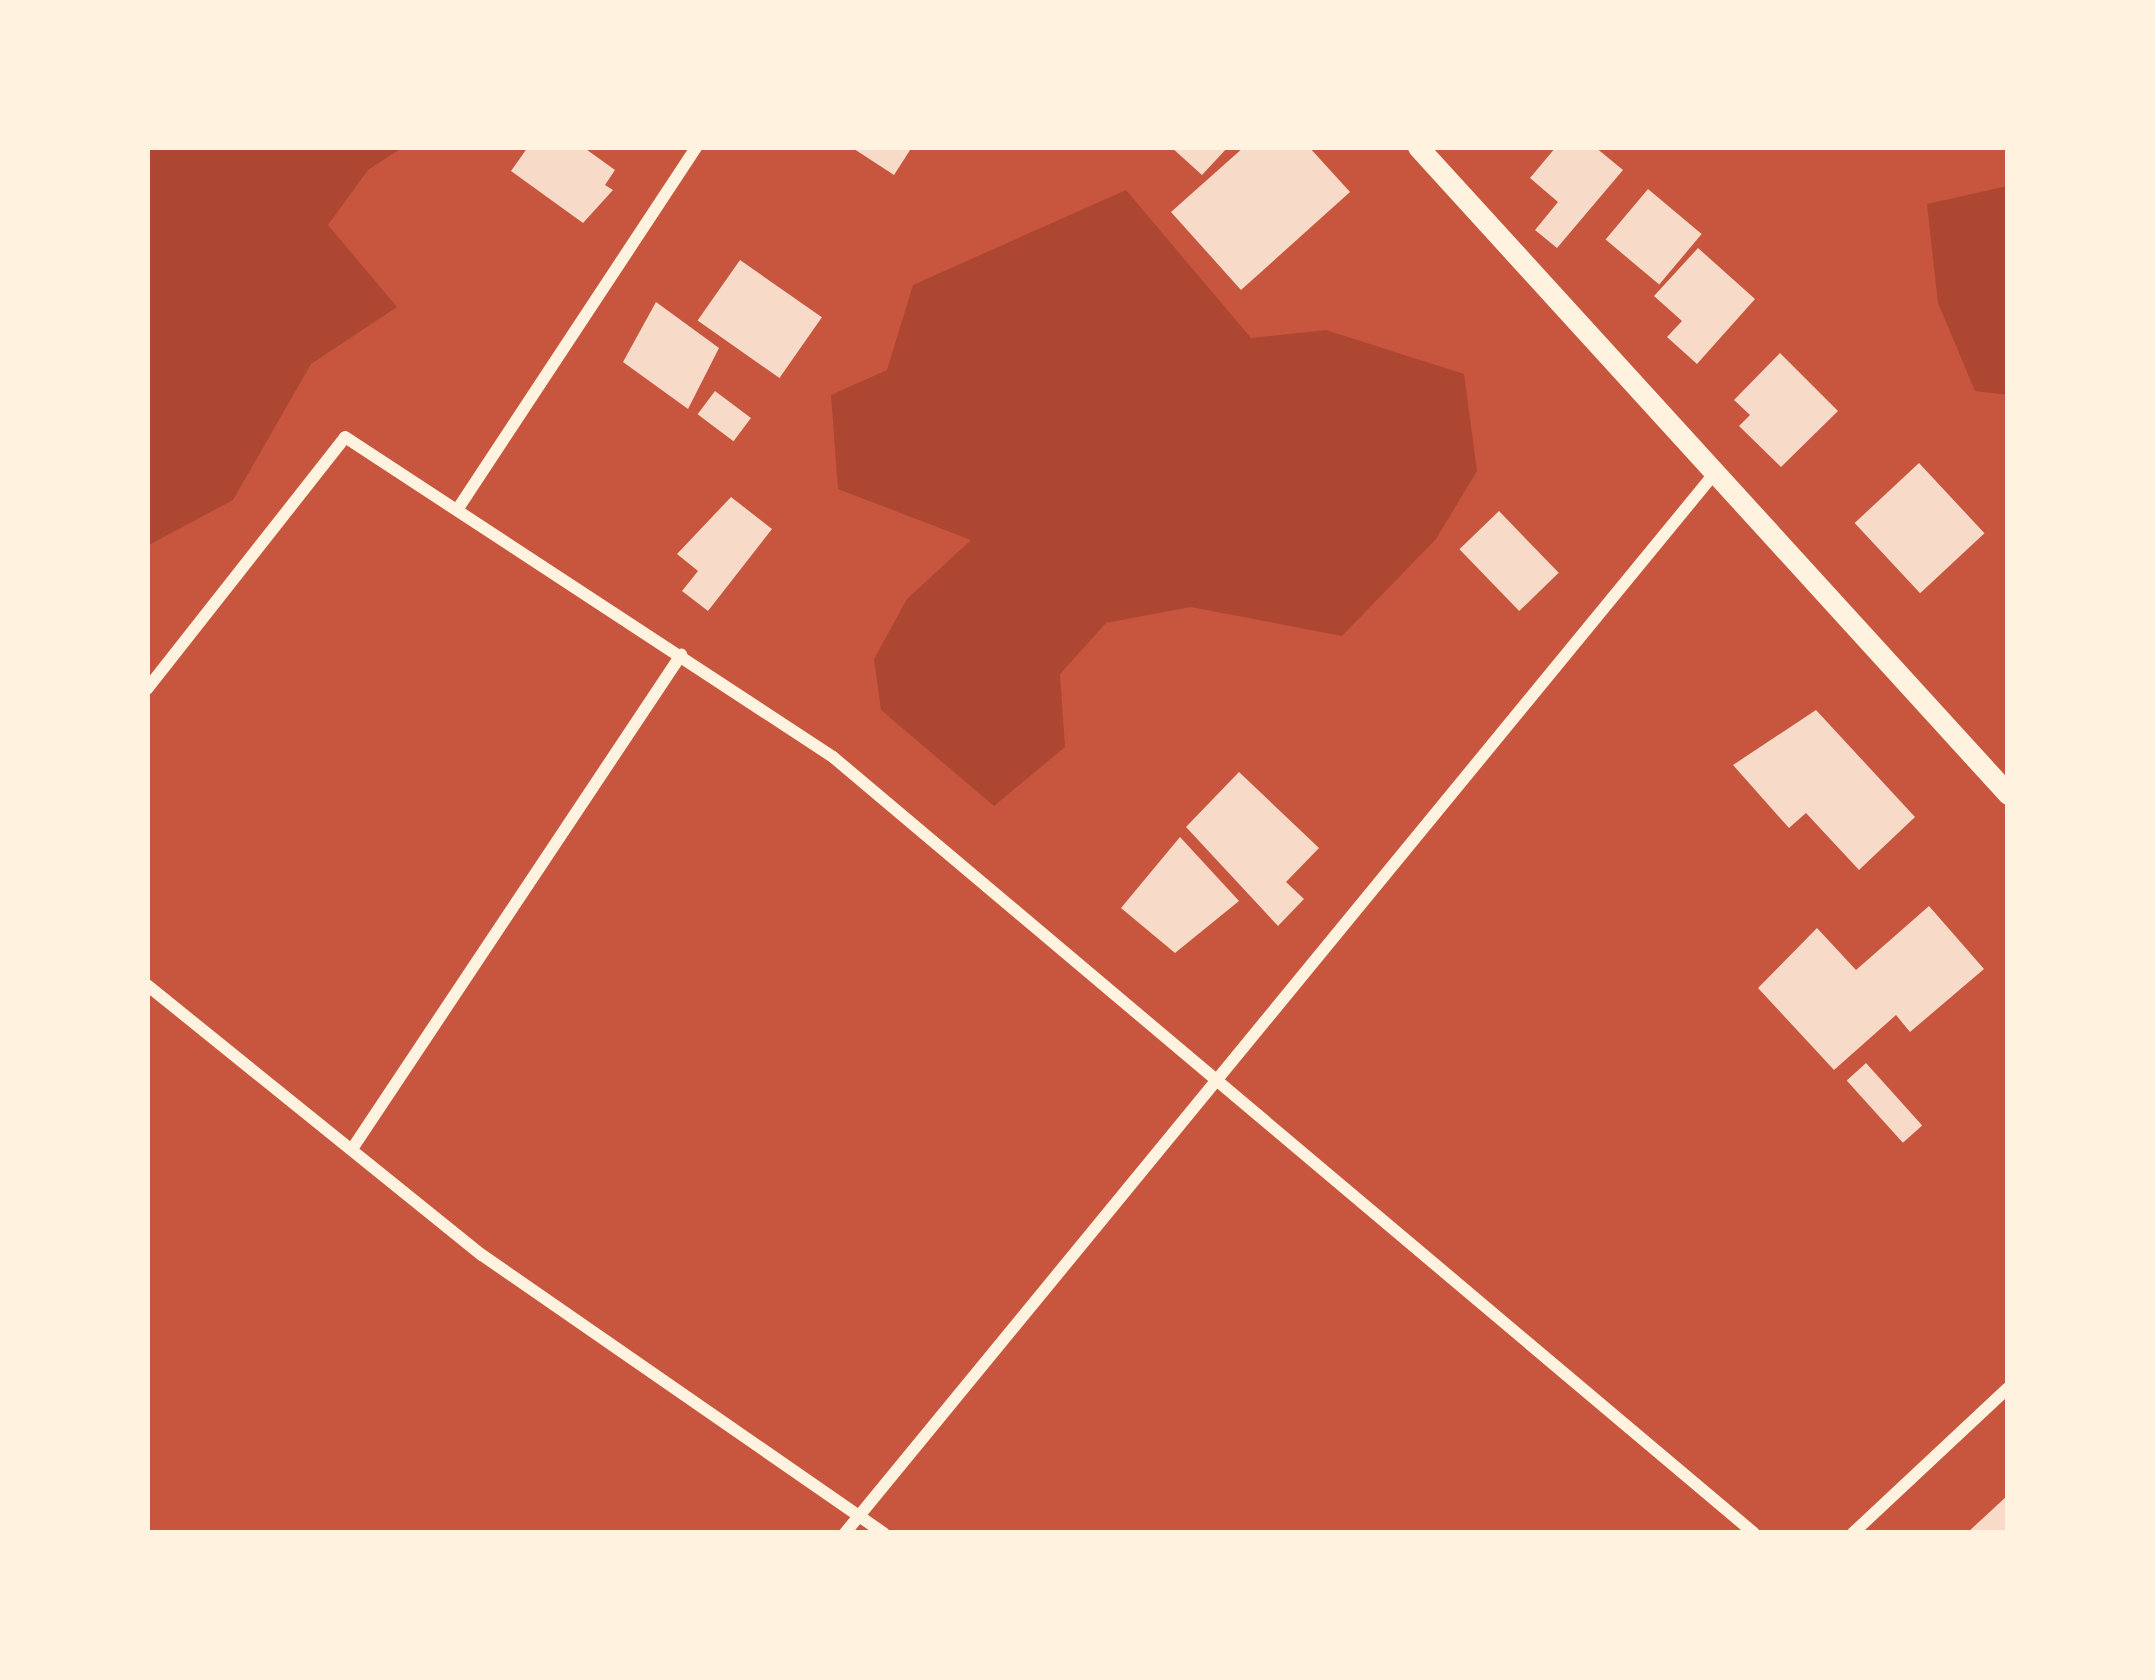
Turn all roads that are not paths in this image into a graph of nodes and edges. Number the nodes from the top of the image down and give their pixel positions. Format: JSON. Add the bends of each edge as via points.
{"nodes":[{"id":1,"x":696,"y":147,"type":"edge"},
{"id":2,"x":1418,"y":147,"type":"edge"},
{"id":3,"x":1714,"y":474,"type":"junction"},
{"id":4,"x":459,"y":507,"type":"junction"},
{"id":5,"x":681,"y":656,"type":"junction"},
{"id":6,"x":147,"y":689,"type":"edge"},
{"id":7,"x":2006,"y":787,"type":"edge"},
{"id":8,"x":147,"y":985,"type":"edge"},
{"id":9,"x":1221,"y":1081,"type":"junction"},
{"id":10,"x":352,"y":1149,"type":"junction"},
{"id":11,"x":2008,"y":1388,"type":"edge"},
{"id":12,"x":861,"y":1514,"type":"junction"},
{"id":13,"x":845,"y":1533,"type":"edge"},
{"id":14,"x":884,"y":1533,"type":"edge"},
{"id":15,"x":1754,"y":1533,"type":"edge"},
{"id":16,"x":1853,"y":1533,"type":"edge"}],
"edges":[{"from":1,"to":4,"type":"street"},
{"from":2,"to":3,"type":"street"},
{"from":3,"to":7,"type":"street"},
{"from":3,"to":9,"type":"street"},
{"from":4,"to":5,"type":"street"},
{"from":4,"to":6,"type":"street","via":[[345,437]]},
{"from":5,"to":9,"type":"street","via":[[833,757]]},
{"from":5,"to":10,"type":"street"},
{"from":8,"to":10,"type":"street"},
{"from":9,"to":12,"type":"street"},
{"from":9,"to":15,"type":"street"},
{"from":10,"to":12,"type":"street","via":[[482,1255]]},
{"from":11,"to":16,"type":"street"},
{"from":12,"to":13,"type":"street"},
{"from":12,"to":14,"type":"street"}]}
